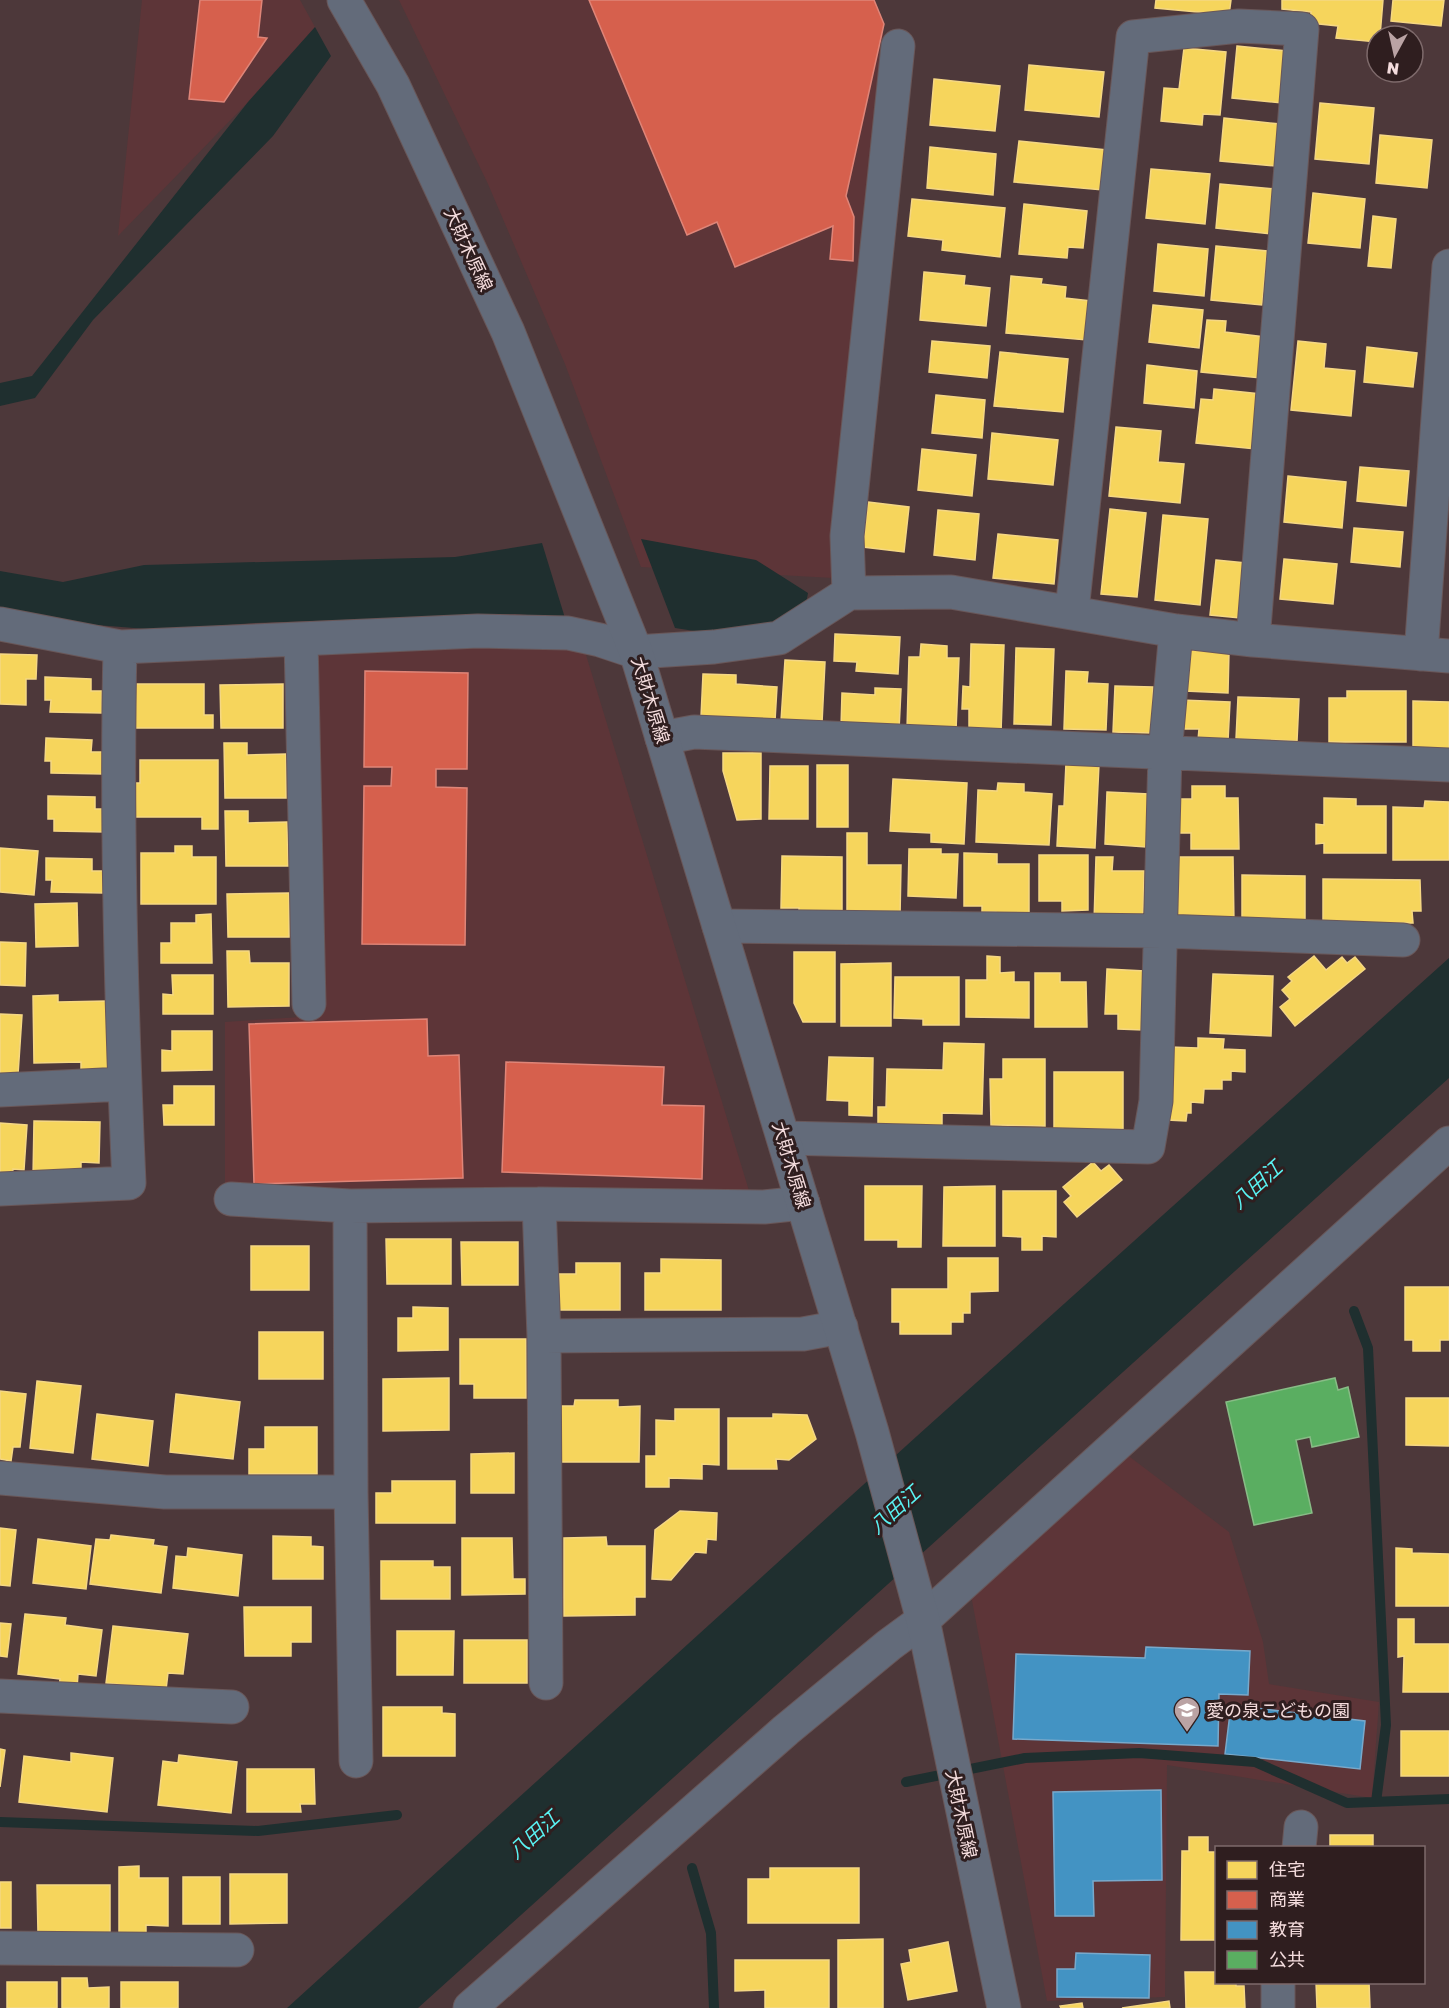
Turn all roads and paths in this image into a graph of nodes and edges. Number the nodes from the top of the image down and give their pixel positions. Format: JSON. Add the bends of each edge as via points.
{"nodes":[{"id":1,"x":344,"y":0,"type":"edge"},
{"id":2,"x":898,"y":46,"type":"dead end"},
{"id":3,"x":1449,"y":266,"type":"edge"},
{"id":4,"x":849,"y":593,"type":"junction"},
{"id":5,"x":1072,"y":611,"type":"junction"},
{"id":6,"x":0,"y":624,"type":"edge"},
{"id":7,"x":1176,"y":631,"type":"junction"},
{"id":8,"x":301,"y":639,"type":"junction"},
{"id":9,"x":1253,"y":640,"type":"junction"},
{"id":10,"x":120,"y":647,"type":"junction"},
{"id":11,"x":636,"y":652,"type":"junction"},
{"id":12,"x":1435,"y":655,"type":"edge"},
{"id":13,"x":662,"y":738,"type":"junction"},
{"id":14,"x":1165,"y":753,"type":"junction"},
{"id":15,"x":1449,"y":765,"type":"edge"},
{"id":16,"x":719,"y":926,"type":"junction"},
{"id":17,"x":1162,"y":931,"type":"junction"},
{"id":18,"x":1403,"y":940,"type":"dead end"},
{"id":19,"x":309,"y":1004,"type":"dead end"},
{"id":20,"x":124,"y":1084,"type":"junction"},
{"id":21,"x":0,"y":1090,"type":"edge"},
{"id":22,"x":783,"y":1138,"type":"junction"},
{"id":23,"x":1449,"y":1143,"type":"edge"},
{"id":24,"x":0,"y":1189,"type":"edge"},
{"id":25,"x":231,"y":1199,"type":"dead end"},
{"id":26,"x":803,"y":1203,"type":"junction"},
{"id":27,"x":539,"y":1204,"type":"junction"},
{"id":28,"x":350,"y":1206,"type":"junction"},
{"id":29,"x":841,"y":1327,"type":"junction"},
{"id":30,"x":544,"y":1336,"type":"junction"},
{"id":31,"x":0,"y":1479,"type":"edge"},
{"id":32,"x":351,"y":1492,"type":"junction"},
{"id":33,"x":923,"y":1620,"type":"junction"},
{"id":34,"x":546,"y":1683,"type":"dead end"},
{"id":35,"x":0,"y":1696,"type":"edge"},
{"id":36,"x":232,"y":1707,"type":"dead end"},
{"id":37,"x":356,"y":1761,"type":"dead end"},
{"id":38,"x":0,"y":1948,"type":"edge"},
{"id":39,"x":237,"y":1950,"type":"dead end"},
{"id":40,"x":1278,"y":1984,"type":"edge"},
{"id":41,"x":483,"y":2003,"type":"edge"},
{"id":42,"x":1004,"y":2008,"type":"edge"},
{"id":43,"x":1278,"y":2008,"type":"edge"}],
"edges":[{"from":1,"to":11,"type":"street","name":"大財木原線","via":[[393,85],[508,332]]},
{"from":2,"to":4,"type":"street","via":[[847,536]]},
{"from":3,"to":12,"type":"street"},
{"from":4,"to":5,"type":"street","via":[[951,592]]},
{"from":4,"to":11,"type":"street","via":[[779,638]]},
{"from":5,"to":7,"type":"street"},
{"from":5,"to":9,"type":"street","via":[[1133,37],[1239,26],[1302,29]]},
{"from":6,"to":10,"type":"street"},
{"from":7,"to":9,"type":"street"},
{"from":7,"to":14,"type":"street"},
{"from":8,"to":10,"type":"street"},
{"from":8,"to":11,"type":"street","via":[[478,631],[567,633]]},
{"from":8,"to":19,"type":"street"},
{"from":9,"to":12,"type":"street"},
{"from":10,"to":20,"type":"street"},
{"from":11,"to":13,"type":"street","name":"大財木原線"},
{"from":13,"to":14,"type":"street","via":[[694,732]]},
{"from":13,"to":16,"type":"street","name":"大財木原線"},
{"from":14,"to":15,"type":"street"},
{"from":14,"to":17,"type":"street"},
{"from":16,"to":17,"type":"street"},
{"from":16,"to":22,"type":"street","name":"大財木原線"},
{"from":17,"to":18,"type":"street"},
{"from":17,"to":22,"type":"street","via":[[1156,1101],[1148,1148]]},
{"from":20,"to":21,"type":"street"},
{"from":20,"to":24,"type":"street","via":[[129,1183]]},
{"from":22,"to":26,"type":"street","name":"大財木原線"},
{"from":23,"to":33,"type":"street"},
{"from":25,"to":28,"type":"street"},
{"from":26,"to":27,"type":"street","via":[[764,1207]]},
{"from":26,"to":29,"type":"street","name":"大財木原線"},
{"from":27,"to":28,"type":"street"},
{"from":27,"to":30,"type":"street"},
{"from":28,"to":32,"type":"street"},
{"from":29,"to":30,"type":"street","via":[[803,1334]]},
{"from":29,"to":33,"type":"street","name":"大財木原線"},
{"from":30,"to":34,"type":"street"},
{"from":31,"to":32,"type":"street","via":[[165,1492]]},
{"from":32,"to":37,"type":"street"},
{"from":33,"to":41,"type":"street","via":[[786,1730]]},
{"from":33,"to":42,"type":"street","name":"大財木原線"},
{"from":35,"to":36,"type":"street"},
{"from":38,"to":39,"type":"street"},
{"from":40,"to":43,"type":"street"}]}
